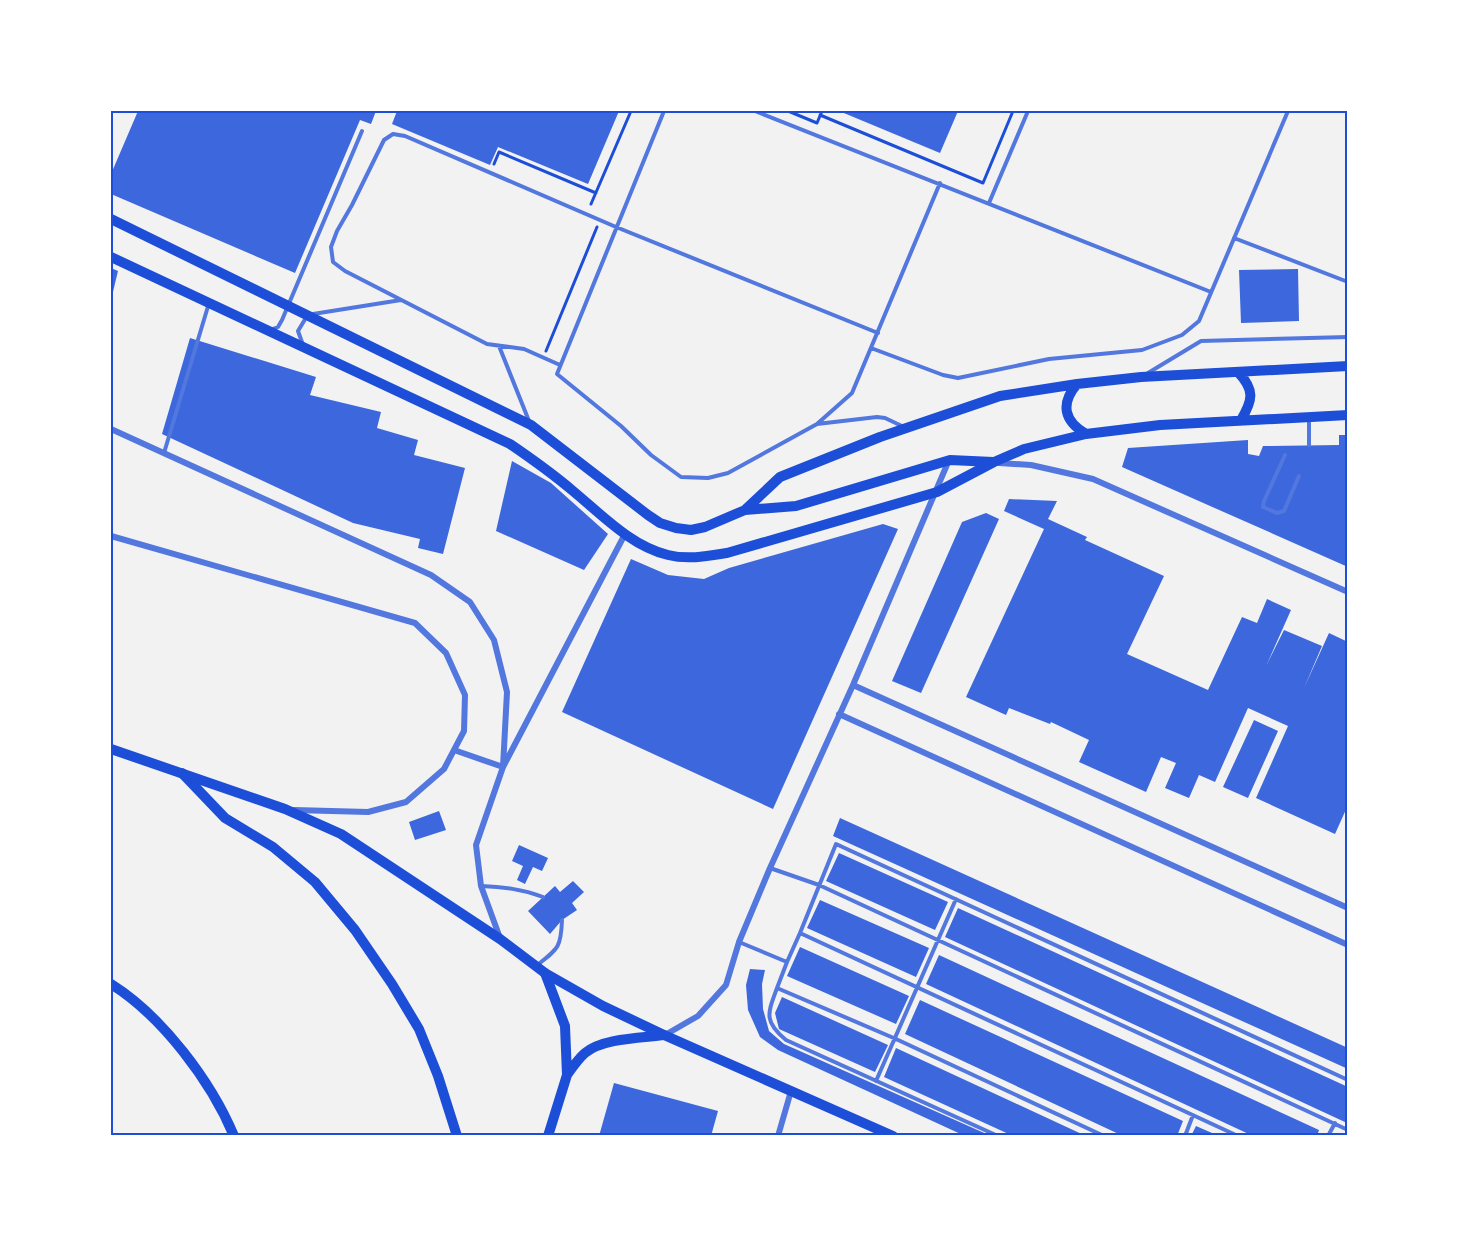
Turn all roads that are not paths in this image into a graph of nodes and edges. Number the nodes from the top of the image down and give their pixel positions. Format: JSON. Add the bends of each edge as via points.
{"nodes":[{"id":1,"x":664,"y":111,"type":"edge"},
{"id":2,"x":755,"y":111,"type":"edge"},
{"id":3,"x":1028,"y":111,"type":"edge"},
{"id":4,"x":1288,"y":111,"type":"edge"},
{"id":5,"x":362,"y":131,"type":"dead end"},
{"id":6,"x":940,"y":183,"type":"junction"},
{"id":7,"x":988,"y":202,"type":"junction"},
{"id":8,"x":111,"y":219,"type":"edge"},
{"id":9,"x":616,"y":227,"type":"junction"},
{"id":10,"x":1234,"y":238,"type":"junction"},
{"id":11,"x":111,"y":257,"type":"edge"},
{"id":12,"x":1348,"y":282,"type":"edge"},
{"id":13,"x":1212,"y":292,"type":"junction"},
{"id":14,"x":402,"y":300,"type":"junction"},
{"id":15,"x":209,"y":303,"type":"junction"},
{"id":16,"x":288,"y":305,"type":"junction"},
{"id":17,"x":308,"y":315,"type":"junction"},
{"id":18,"x":268,"y":331,"type":"junction"},
{"id":19,"x":878,"y":333,"type":"junction"},
{"id":20,"x":1348,"y":337,"type":"edge"},
{"id":21,"x":499,"y":346,"type":"junction"},
{"id":22,"x":304,"y":347,"type":"junction"},
{"id":23,"x":871,"y":348,"type":"junction"},
{"id":24,"x":560,"y":365,"type":"junction"},
{"id":25,"x":1348,"y":366,"type":"edge"},
{"id":26,"x":1238,"y":372,"type":"junction"},
{"id":27,"x":1141,"y":377,"type":"junction"},
{"id":28,"x":1077,"y":384,"type":"junction"},
{"id":29,"x":1348,"y":415,"type":"edge"},
{"id":30,"x":1308,"y":417,"type":"junction"},
{"id":31,"x":1241,"y":420,"type":"junction"},
{"id":32,"x":531,"y":424,"type":"junction"},
{"id":33,"x":817,"y":424,"type":"junction"},
{"id":34,"x":907,"y":428,"type":"junction"},
{"id":35,"x":111,"y":429,"type":"edge"},
{"id":36,"x":1086,"y":434,"type":"junction"},
{"id":37,"x":1309,"y":445,"type":"dead end"},
{"id":38,"x":164,"y":453,"type":"junction"},
{"id":39,"x":1285,"y":455,"type":"dead end"},
{"id":40,"x":950,"y":460,"type":"junction"},
{"id":41,"x":994,"y":462,"type":"junction"},
{"id":42,"x":1299,"y":476,"type":"dead end"},
{"id":43,"x":937,"y":492,"type":"junction"},
{"id":44,"x":745,"y":510,"type":"junction"},
{"id":45,"x":625,"y":534,"type":"junction"},
{"id":46,"x":111,"y":536,"type":"edge"},
{"id":47,"x":1348,"y":592,"type":"edge"},
{"id":48,"x":853,"y":684,"type":"junction"},
{"id":49,"x":839,"y":714,"type":"junction"},
{"id":50,"x":113,"y":750,"type":"edge"},
{"id":51,"x":454,"y":750,"type":"junction"},
{"id":52,"x":503,"y":767,"type":"junction"},
{"id":53,"x":182,"y":773,"type":"junction"},
{"id":54,"x":285,"y":810,"type":"junction"},
{"id":55,"x":770,"y":868,"type":"junction"},
{"id":56,"x":819,"y":885,"type":"junction"},
{"id":57,"x":482,"y":886,"type":"junction"},
{"id":58,"x":543,"y":897,"type":"dead end"},
{"id":59,"x":956,"y":899,"type":"junction"},
{"id":60,"x":1348,"y":908,"type":"edge"},
{"id":61,"x":562,"y":920,"type":"dead end"},
{"id":62,"x":800,"y":933,"type":"junction"},
{"id":63,"x":500,"y":939,"type":"junction"},
{"id":64,"x":938,"y":940,"type":"junction"},
{"id":65,"x":739,"y":942,"type":"junction"},
{"id":66,"x":1348,"y":945,"type":"edge"},
{"id":67,"x":788,"y":962,"type":"junction"},
{"id":68,"x":541,"y":969,"type":"junction"},
{"id":69,"x":111,"y":984,"type":"edge"},
{"id":70,"x":917,"y":987,"type":"junction"},
{"id":71,"x":777,"y":988,"type":"junction"},
{"id":72,"x":664,"y":1035,"type":"junction"},
{"id":73,"x":896,"y":1040,"type":"junction"},
{"id":74,"x":567,"y":1076,"type":"junction"},
{"id":75,"x":1348,"y":1080,"type":"edge"},
{"id":76,"x":876,"y":1081,"type":"junction"},
{"id":77,"x":791,"y":1090,"type":"junction"},
{"id":78,"x":1193,"y":1115,"type":"junction"},
{"id":79,"x":1335,"y":1123,"type":"junction"},
{"id":80,"x":1348,"y":1130,"type":"edge"},
{"id":81,"x":234,"y":1136,"type":"edge"},
{"id":82,"x":457,"y":1136,"type":"edge"},
{"id":83,"x":548,"y":1136,"type":"edge"},
{"id":84,"x":778,"y":1136,"type":"edge"},
{"id":85,"x":893,"y":1136,"type":"edge"},
{"id":86,"x":998,"y":1136,"type":"edge"},
{"id":87,"x":1104,"y":1136,"type":"edge"},
{"id":88,"x":1185,"y":1136,"type":"edge"},
{"id":89,"x":1238,"y":1136,"type":"edge"},
{"id":90,"x":1328,"y":1136,"type":"edge"}],
"edges":[{"from":1,"to":9,"type":"lane"},
{"from":2,"to":6,"type":"lane"},
{"from":3,"to":7,"type":"lane"},
{"from":4,"to":10,"type":"lane"},
{"from":5,"to":16,"type":"lane"},
{"from":6,"to":7,"type":"lane"},
{"from":6,"to":19,"type":"lane"},
{"from":7,"to":13,"type":"lane"},
{"from":8,"to":16,"type":"main road"},
{"from":9,"to":14,"type":"lane","via":[[405,136],[393,135],[384,140],[331,247],[333,262],[345,271]]},
{"from":9,"to":19,"type":"lane"},
{"from":9,"to":24,"type":"lane"},
{"from":10,"to":12,"type":"lane"},
{"from":10,"to":13,"type":"lane"},
{"from":11,"to":15,"type":"main road"},
{"from":13,"to":23,"type":"lane","via":[[1199,321],[1182,335],[1142,350],[1049,358],[958,378]]},
{"from":14,"to":17,"type":"lane"},
{"from":14,"to":21,"type":"lane","via":[[487,344]]},
{"from":15,"to":18,"type":"main road"},
{"from":15,"to":38,"type":"lane"},
{"from":16,"to":17,"type":"main road"},
{"from":16,"to":18,"type":"lane","via":[[278,327]]},
{"from":17,"to":22,"type":"lane","via":[[298,331]]},
{"from":17,"to":32,"type":"main road"},
{"from":18,"to":22,"type":"main road"},
{"from":19,"to":23,"type":"lane"},
{"from":20,"to":27,"type":"lane","via":[[1201,341]]},
{"from":21,"to":24,"type":"lane","via":[[524,349]]},
{"from":21,"to":32,"type":"lane"},
{"from":22,"to":45,"type":"main road","via":[[510,444]]},
{"from":23,"to":33,"type":"lane","via":[[852,393]]},
{"from":24,"to":33,"type":"lane","via":[[557,374],[681,477],[708,478],[728,473]]},
{"from":25,"to":26,"type":"main road"},
{"from":26,"to":27,"type":"main road"},
{"from":26,"to":31,"type":"main road","via":[[1250,387],[1251,396]]},
{"from":27,"to":28,"type":"main road"},
{"from":28,"to":34,"type":"main road","via":[[1000,396]]},
{"from":28,"to":36,"type":"main road","via":[[1066,406],[1075,427]]},
{"from":29,"to":30,"type":"main road"},
{"from":30,"to":31,"type":"main road"},
{"from":30,"to":37,"type":"lane"},
{"from":31,"to":36,"type":"main road"},
{"from":32,"to":44,"type":"main road","via":[[660,523],[691,530]]},
{"from":33,"to":34,"type":"lane","via":[[877,417]]},
{"from":34,"to":44,"type":"main road","via":[[780,477]]},
{"from":35,"to":38,"type":"street"},
{"from":36,"to":41,"type":"main road","via":[[1024,449]]},
{"from":38,"to":52,"type":"street","via":[[431,574],[470,602],[494,640],[507,692]]},
{"from":39,"to":42,"type":"lane","via":[[1263,507],[1284,512]]},
{"from":40,"to":41,"type":"main road"},
{"from":40,"to":43,"type":"street"},
{"from":40,"to":44,"type":"main road","via":[[796,506]]},
{"from":41,"to":43,"type":"main road"},
{"from":41,"to":47,"type":"street","via":[[1031,465],[1093,479]]},
{"from":43,"to":45,"type":"main road","via":[[727,553],[696,558],[649,549]]},
{"from":43,"to":48,"type":"street"},
{"from":45,"to":52,"type":"street"},
{"from":46,"to":51,"type":"street","via":[[415,623],[446,653],[465,695],[464,732]]},
{"from":48,"to":49,"type":"street"},
{"from":48,"to":60,"type":"street"},
{"from":49,"to":55,"type":"street"},
{"from":49,"to":66,"type":"street"},
{"from":50,"to":53,"type":"main road"},
{"from":51,"to":52,"type":"street"},
{"from":51,"to":54,"type":"street","via":[[444,769],[406,802],[368,812]]},
{"from":52,"to":57,"type":"street","via":[[476,845]]},
{"from":53,"to":54,"type":"main road"},
{"from":53,"to":82,"type":"main road","via":[[225,818],[273,847],[315,882],[355,930],[419,1029]]},
{"from":54,"to":63,"type":"main road","via":[[341,834]]},
{"from":55,"to":56,"type":"lane"},
{"from":55,"to":65,"type":"street"},
{"from":56,"to":59,"type":"lane","via":[[836,844]]},
{"from":56,"to":62,"type":"lane"},
{"from":56,"to":64,"type":"lane"},
{"from":57,"to":58,"type":"lane","via":[[505,887]]},
{"from":57,"to":63,"type":"street"},
{"from":59,"to":64,"type":"lane"},
{"from":59,"to":75,"type":"lane"},
{"from":61,"to":68,"type":"lane","via":[[561,940]]},
{"from":62,"to":67,"type":"lane"},
{"from":62,"to":70,"type":"lane"},
{"from":63,"to":68,"type":"main road"},
{"from":64,"to":70,"type":"lane"},
{"from":64,"to":79,"type":"lane"},
{"from":65,"to":67,"type":"lane"},
{"from":65,"to":72,"type":"street","via":[[726,985],[698,1016]]},
{"from":67,"to":71,"type":"lane"},
{"from":68,"to":72,"type":"main road","via":[[603,1006]]},
{"from":68,"to":74,"type":"main road","via":[[565,1026]]},
{"from":69,"to":81,"type":"main road","via":[[162,1027],[203,1076]]},
{"from":70,"to":73,"type":"lane"},
{"from":70,"to":78,"type":"lane"},
{"from":71,"to":73,"type":"lane"},
{"from":71,"to":76,"type":"lane","via":[[768,1015],[773,1029],[786,1040]]},
{"from":72,"to":74,"type":"main road","via":[[598,1046],[585,1053]]},
{"from":72,"to":77,"type":"main road"},
{"from":73,"to":76,"type":"lane"},
{"from":73,"to":87,"type":"lane"},
{"from":74,"to":83,"type":"main road"},
{"from":76,"to":86,"type":"lane"},
{"from":77,"to":84,"type":"street"},
{"from":77,"to":85,"type":"main road"},
{"from":78,"to":88,"type":"lane"},
{"from":78,"to":89,"type":"lane"},
{"from":79,"to":80,"type":"lane"},
{"from":79,"to":90,"type":"lane"}]}
